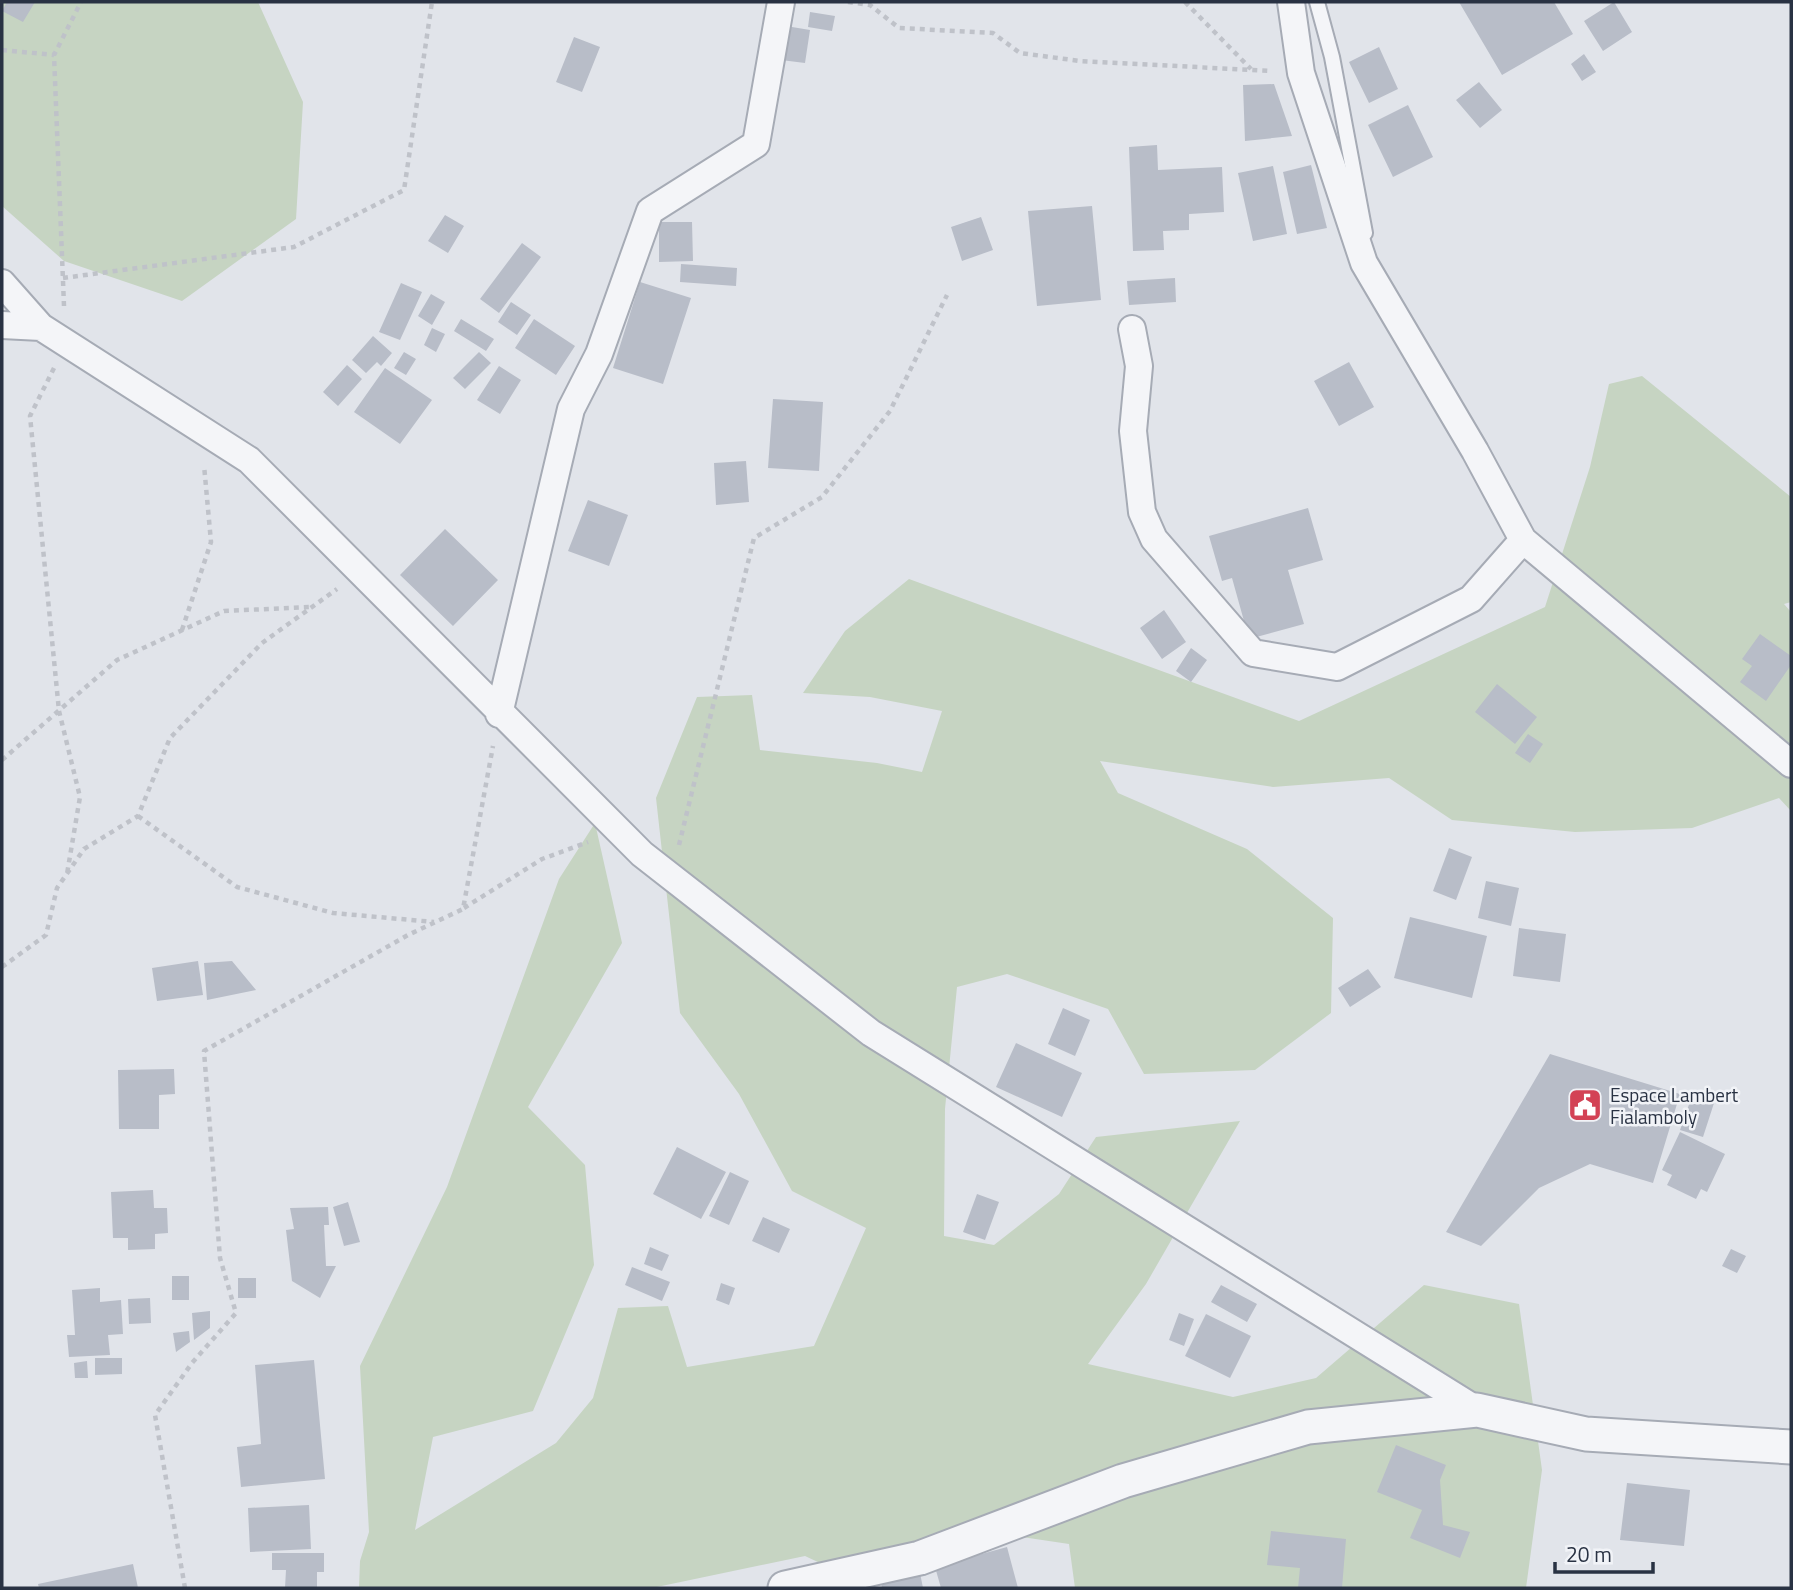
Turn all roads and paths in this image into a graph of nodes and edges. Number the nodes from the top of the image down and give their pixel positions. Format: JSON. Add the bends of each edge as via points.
{"nodes":[{"id":1,"x":80,"y":2,"type":"edge"},
{"id":2,"x":432,"y":2,"type":"edge"},
{"id":3,"x":781,"y":2,"type":"edge"},
{"id":4,"x":848,"y":2,"type":"edge"},
{"id":5,"x":1185,"y":2,"type":"edge"},
{"id":6,"x":1291,"y":2,"type":"edge"},
{"id":7,"x":1317,"y":2,"type":"edge"},
{"id":8,"x":2,"y":50,"type":"edge"},
{"id":9,"x":54,"y":55,"type":"junction"},
{"id":10,"x":1252,"y":70,"type":"junction"},
{"id":11,"x":1301,"y":72,"type":"junction"},
{"id":12,"x":1364,"y":263,"type":"junction"},
{"id":13,"x":63,"y":278,"type":"junction"},
{"id":14,"x":2,"y":283,"type":"edge"},
{"id":15,"x":947,"y":295,"type":"dead end"},
{"id":16,"x":2,"y":325,"type":"edge"},
{"id":17,"x":41,"y":327,"type":"junction"},
{"id":18,"x":1132,"y":330,"type":"dead end"},
{"id":19,"x":66,"y":343,"type":"junction"},
{"id":20,"x":201,"y":429,"type":"junction"},
{"id":21,"x":1522,"y":540,"type":"junction"},
{"id":22,"x":360,"y":572,"type":"junction"},
{"id":23,"x":312,"y":607,"type":"junction"},
{"id":24,"x":182,"y":630,"type":"junction"},
{"id":25,"x":59,"y":710,"type":"junction"},
{"id":26,"x":499,"y":714,"type":"junction"},
{"id":27,"x":2,"y":761,"type":"edge"},
{"id":28,"x":1791,"y":764,"type":"edge"},
{"id":29,"x":138,"y":816,"type":"junction"},
{"id":30,"x":618,"y":831,"type":"junction"},
{"id":31,"x":67,"y":874,"type":"junction"},
{"id":32,"x":671,"y":877,"type":"junction"},
{"id":33,"x":463,"y":909,"type":"junction"},
{"id":34,"x":435,"y":922,"type":"junction"},
{"id":35,"x":2,"y":967,"type":"edge"},
{"id":36,"x":1477,"y":1410,"type":"junction"},
{"id":37,"x":1791,"y":1447,"type":"edge"},
{"id":38,"x":185,"y":1588,"type":"edge"},
{"id":39,"x":785,"y":1588,"type":"edge"}],
"edges":[{"from":1,"to":9,"type":"path"},
{"from":2,"to":13,"type":"path","via":[[404,190],[294,247]]},
{"from":3,"to":26,"type":"street","via":[[756,144],[650,211],[599,354],[571,409]]},
{"from":4,"to":10,"type":"path","via":[[870,5],[898,28],[993,33],[1020,54]]},
{"from":5,"to":10,"type":"path"},
{"from":6,"to":11,"type":"street"},
{"from":7,"to":12,"type":"lane","via":[[1367,242]]},
{"from":8,"to":9,"type":"path"},
{"from":9,"to":13,"type":"path"},
{"from":10,"to":11,"type":"path"},
{"from":11,"to":12,"type":"street"},
{"from":12,"to":21,"type":"street"},
{"from":13,"to":19,"type":"path"},
{"from":14,"to":17,"type":"street"},
{"from":15,"to":32,"type":"path","via":[[890,411],[822,497],[754,538]]},
{"from":16,"to":17,"type":"street"},
{"from":17,"to":19,"type":"street"},
{"from":18,"to":21,"type":"street","via":[[1139,366],[1133,431],[1142,512],[1154,539],[1253,653],[1337,667],[1471,599]]},
{"from":19,"to":20,"type":"street"},
{"from":19,"to":25,"type":"path","via":[[30,416]]},
{"from":20,"to":22,"type":"street","via":[[249,460]]},
{"from":20,"to":24,"type":"path","via":[[211,542]]},
{"from":21,"to":28,"type":"street"},
{"from":22,"to":23,"type":"path"},
{"from":22,"to":26,"type":"street"},
{"from":23,"to":24,"type":"path","via":[[224,611]]},
{"from":23,"to":29,"type":"path","via":[[262,643],[170,738]]},
{"from":24,"to":25,"type":"path","via":[[117,660]]},
{"from":25,"to":27,"type":"path"},
{"from":25,"to":31,"type":"path","via":[[80,797]]},
{"from":26,"to":30,"type":"street"},
{"from":26,"to":33,"type":"path"},
{"from":29,"to":31,"type":"path","via":[[84,849]]},
{"from":29,"to":34,"type":"path","via":[[237,887],[333,914]]},
{"from":30,"to":32,"type":"street"},
{"from":30,"to":33,"type":"path","via":[[542,859]]},
{"from":31,"to":35,"type":"path","via":[[57,888],[46,935]]},
{"from":32,"to":36,"type":"street","via":[[871,1034]]},
{"from":33,"to":34,"type":"path"},
{"from":34,"to":38,"type":"path","via":[[204,1051],[220,1258],[236,1313],[155,1415]]},
{"from":36,"to":37,"type":"street","via":[[1586,1434]]},
{"from":36,"to":39,"type":"street","via":[[1308,1427],[1124,1480],[920,1558]]}]}
